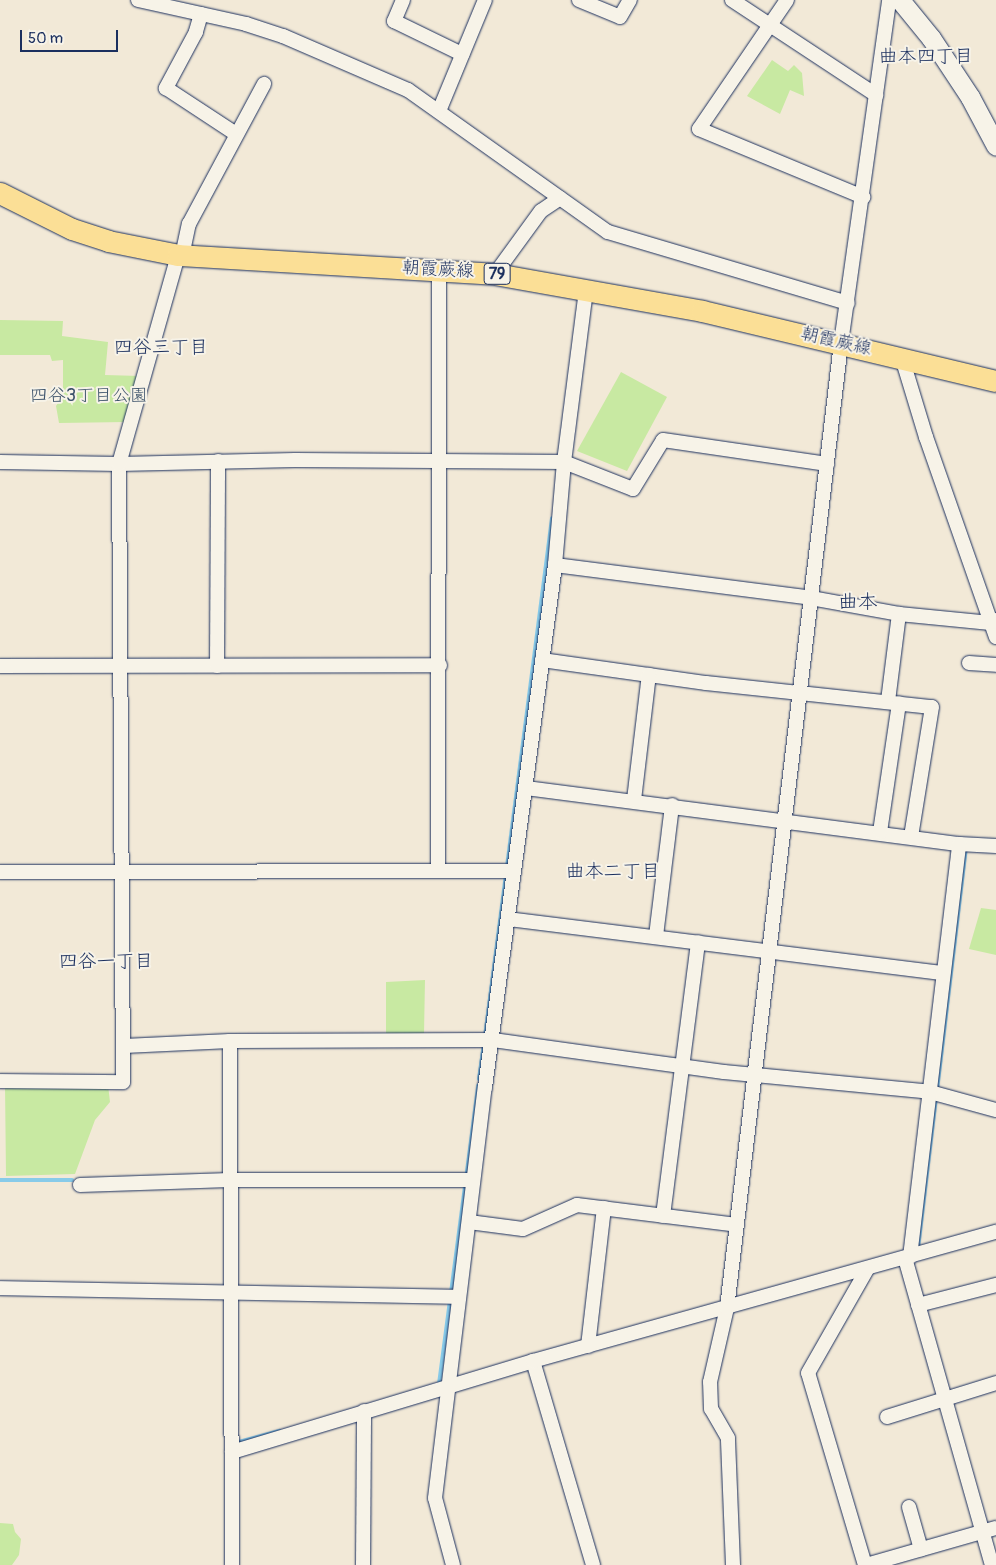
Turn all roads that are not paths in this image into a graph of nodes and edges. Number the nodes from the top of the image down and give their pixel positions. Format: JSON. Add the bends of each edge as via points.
{"nodes":[{"id":1,"x":138,"y":0,"type":"edge"},
{"id":2,"x":403,"y":0,"type":"edge"},
{"id":3,"x":485,"y":0,"type":"edge"},
{"id":4,"x":580,"y":0,"type":"edge"},
{"id":5,"x":630,"y":0,"type":"edge"},
{"id":6,"x":732,"y":0,"type":"edge"},
{"id":7,"x":787,"y":0,"type":"edge"},
{"id":8,"x":888,"y":0,"type":"edge"},
{"id":9,"x":900,"y":0,"type":"edge"},
{"id":10,"x":200,"y":14,"type":"junction"},
{"id":11,"x":770,"y":25,"type":"junction"},
{"id":12,"x":462,"y":54,"type":"junction"},
{"id":13,"x":264,"y":84,"type":"dead end"},
{"id":14,"x":876,"y":95,"type":"junction"},
{"id":15,"x":439,"y":110,"type":"junction"},
{"id":16,"x":236,"y":134,"type":"junction"},
{"id":17,"x":996,"y":146,"type":"edge"},
{"id":18,"x":0,"y":193,"type":"edge"},
{"id":19,"x":863,"y":197,"type":"junction"},
{"id":20,"x":560,"y":198,"type":"junction"},
{"id":21,"x":180,"y":256,"type":"junction"},
{"id":22,"x":439,"y":270,"type":"junction"},
{"id":23,"x":495,"y":274,"type":"junction"},
{"id":24,"x":586,"y":290,"type":"junction"},
{"id":25,"x":848,"y":303,"type":"junction"},
{"id":26,"x":841,"y":343,"type":"junction"},
{"id":27,"x":902,"y":358,"type":"junction"},
{"id":28,"x":996,"y":381,"type":"edge"},
{"id":29,"x":440,"y":460,"type":"junction"},
{"id":30,"x":218,"y":461,"type":"junction"},
{"id":31,"x":0,"y":462,"type":"edge"},
{"id":32,"x":564,"y":462,"type":"junction"},
{"id":33,"x":119,"y":464,"type":"junction"},
{"id":34,"x":827,"y":464,"type":"junction"},
{"id":35,"x":555,"y":565,"type":"junction"},
{"id":36,"x":811,"y":598,"type":"junction"},
{"id":37,"x":899,"y":614,"type":"junction"},
{"id":38,"x":993,"y":622,"type":"edge"},
{"id":39,"x":996,"y":637,"type":"edge"},
{"id":40,"x":542,"y":660,"type":"junction"},
{"id":41,"x":969,"y":663,"type":"dead end"},
{"id":42,"x":440,"y":665,"type":"junction"},
{"id":43,"x":996,"y":665,"type":"edge"},
{"id":44,"x":0,"y":666,"type":"edge"},
{"id":45,"x":121,"y":666,"type":"junction"},
{"id":46,"x":217,"y":666,"type":"junction"},
{"id":47,"x":649,"y":675,"type":"junction"},
{"id":48,"x":800,"y":692,"type":"junction"},
{"id":49,"x":893,"y":702,"type":"junction"},
{"id":50,"x":526,"y":788,"type":"junction"},
{"id":51,"x":634,"y":800,"type":"junction"},
{"id":52,"x":672,"y":805,"type":"junction"},
{"id":53,"x":785,"y":821,"type":"junction"},
{"id":54,"x":880,"y":832,"type":"junction"},
{"id":55,"x":911,"y":836,"type":"junction"},
{"id":56,"x":959,"y":844,"type":"junction"},
{"id":57,"x":996,"y":846,"type":"edge"},
{"id":58,"x":438,"y":871,"type":"junction"},
{"id":59,"x":513,"y":871,"type":"junction"},
{"id":60,"x":0,"y":872,"type":"edge"},
{"id":61,"x":123,"y":872,"type":"junction"},
{"id":62,"x":508,"y":920,"type":"junction"},
{"id":63,"x":656,"y":936,"type":"junction"},
{"id":64,"x":698,"y":942,"type":"junction"},
{"id":65,"x":769,"y":951,"type":"junction"},
{"id":66,"x":943,"y":973,"type":"junction"},
{"id":67,"x":493,"y":1040,"type":"junction"},
{"id":68,"x":230,"y":1041,"type":"junction"},
{"id":69,"x":124,"y":1046,"type":"junction"},
{"id":70,"x":682,"y":1066,"type":"junction"},
{"id":71,"x":755,"y":1074,"type":"junction"},
{"id":72,"x":0,"y":1081,"type":"edge"},
{"id":73,"x":930,"y":1092,"type":"junction"},
{"id":74,"x":996,"y":1110,"type":"edge"},
{"id":75,"x":230,"y":1180,"type":"junction"},
{"id":76,"x":473,"y":1180,"type":"junction"},
{"id":77,"x":80,"y":1185,"type":"dead end"},
{"id":78,"x":604,"y":1208,"type":"junction"},
{"id":79,"x":663,"y":1216,"type":"junction"},
{"id":80,"x":468,"y":1222,"type":"junction"},
{"id":81,"x":737,"y":1225,"type":"junction"},
{"id":82,"x":996,"y":1232,"type":"edge"},
{"id":83,"x":907,"y":1257,"type":"junction"},
{"id":84,"x":868,"y":1268,"type":"junction"},
{"id":85,"x":996,"y":1285,"type":"edge"},
{"id":86,"x":0,"y":1288,"type":"edge"},
{"id":87,"x":232,"y":1294,"type":"junction"},
{"id":88,"x":458,"y":1297,"type":"junction"},
{"id":89,"x":918,"y":1305,"type":"junction"},
{"id":90,"x":727,"y":1308,"type":"junction"},
{"id":91,"x":588,"y":1346,"type":"junction"},
{"id":92,"x":533,"y":1361,"type":"junction"},
{"id":93,"x":996,"y":1383,"type":"edge"},
{"id":94,"x":448,"y":1388,"type":"junction"},
{"id":95,"x":944,"y":1398,"type":"junction"},
{"id":96,"x":364,"y":1411,"type":"junction"},
{"id":97,"x":887,"y":1417,"type":"dead end"},
{"id":98,"x":232,"y":1452,"type":"junction"},
{"id":99,"x":909,"y":1507,"type":"dead end"},
{"id":100,"x":996,"y":1528,"type":"edge"},
{"id":101,"x":982,"y":1532,"type":"junction"},
{"id":102,"x":921,"y":1549,"type":"junction"},
{"id":103,"x":232,"y":1565,"type":"edge"},
{"id":104,"x":363,"y":1565,"type":"edge"},
{"id":105,"x":453,"y":1565,"type":"edge"},
{"id":106,"x":593,"y":1565,"type":"edge"},
{"id":107,"x":732,"y":1565,"type":"edge"},
{"id":108,"x":865,"y":1565,"type":"edge"},
{"id":109,"x":992,"y":1565,"type":"edge"}],
"edges":[{"from":1,"to":10,"type":"street"},
{"from":2,"to":12,"type":"street","via":[[394,21]]},
{"from":3,"to":12,"type":"street"},
{"from":4,"to":5,"type":"street","via":[[620,17]]},
{"from":6,"to":11,"type":"street"},
{"from":7,"to":11,"type":"street"},
{"from":8,"to":14,"type":"street"},
{"from":9,"to":17,"type":"main road","via":[[931,38],[960,82]]},
{"from":10,"to":15,"type":"street","via":[[283,36],[408,90]]},
{"from":10,"to":16,"type":"street","via":[[196,32],[166,88]]},
{"from":11,"to":14,"type":"street"},
{"from":11,"to":19,"type":"street","via":[[699,130]]},
{"from":12,"to":15,"type":"street"},
{"from":13,"to":16,"type":"street"},
{"from":14,"to":19,"type":"street"},
{"from":15,"to":20,"type":"street"},
{"from":16,"to":21,"type":"street","via":[[189,224]]},
{"from":18,"to":21,"type":"main road","name":"朝霞蕨線","number":"79","via":[[72,229],[108,241]]},
{"from":19,"to":25,"type":"street"},
{"from":20,"to":23,"type":"street","via":[[542,211]]},
{"from":20,"to":25,"type":"street","via":[[608,232]]},
{"from":21,"to":22,"type":"main road","name":"朝霞蕨線","number":"79"},
{"from":21,"to":33,"type":"street"},
{"from":22,"to":23,"type":"main road","name":"朝霞蕨線","number":"79"},
{"from":22,"to":29,"type":"street"},
{"from":23,"to":24,"type":"main road","name":"朝霞蕨線","number":"79"},
{"from":24,"to":26,"type":"main road","name":"朝霞蕨線","number":"79","via":[[702,311]]},
{"from":24,"to":32,"type":"street"},
{"from":25,"to":26,"type":"street"},
{"from":26,"to":27,"type":"main road","name":"朝霞蕨線","number":"79"},
{"from":26,"to":34,"type":"street"},
{"from":27,"to":28,"type":"main road","name":"朝霞蕨線","number":"79"},
{"from":27,"to":38,"type":"street","via":[[926,437]]},
{"from":29,"to":30,"type":"street"},
{"from":29,"to":32,"type":"street"},
{"from":29,"to":42,"type":"street"},
{"from":30,"to":33,"type":"street"},
{"from":30,"to":46,"type":"street"},
{"from":31,"to":33,"type":"street"},
{"from":32,"to":34,"type":"street","via":[[633,489],[663,440]]},
{"from":32,"to":35,"type":"street"},
{"from":33,"to":45,"type":"street"},
{"from":34,"to":36,"type":"street"},
{"from":35,"to":36,"type":"street"},
{"from":35,"to":40,"type":"street"},
{"from":36,"to":37,"type":"street","via":[[856,609]]},
{"from":36,"to":48,"type":"street"},
{"from":37,"to":38,"type":"street"},
{"from":37,"to":49,"type":"street"},
{"from":38,"to":39,"type":"street"},
{"from":40,"to":47,"type":"street"},
{"from":40,"to":50,"type":"street"},
{"from":41,"to":43,"type":"street"},
{"from":42,"to":46,"type":"street"},
{"from":42,"to":58,"type":"street"},
{"from":44,"to":45,"type":"street"},
{"from":45,"to":46,"type":"street"},
{"from":45,"to":61,"type":"street"},
{"from":47,"to":48,"type":"street"},
{"from":47,"to":51,"type":"street"},
{"from":48,"to":49,"type":"street"},
{"from":48,"to":53,"type":"street"},
{"from":49,"to":54,"type":"street"},
{"from":49,"to":55,"type":"street","via":[[932,707]]},
{"from":50,"to":51,"type":"street"},
{"from":50,"to":59,"type":"street"},
{"from":51,"to":52,"type":"street"},
{"from":52,"to":53,"type":"street"},
{"from":52,"to":63,"type":"street"},
{"from":53,"to":54,"type":"street"},
{"from":53,"to":65,"type":"street"},
{"from":54,"to":55,"type":"street"},
{"from":55,"to":56,"type":"street"},
{"from":56,"to":57,"type":"street"},
{"from":56,"to":66,"type":"street"},
{"from":58,"to":59,"type":"street"},
{"from":58,"to":61,"type":"street"},
{"from":59,"to":62,"type":"street"},
{"from":60,"to":61,"type":"street"},
{"from":61,"to":69,"type":"street"},
{"from":62,"to":63,"type":"street"},
{"from":62,"to":67,"type":"street"},
{"from":63,"to":64,"type":"street"},
{"from":64,"to":65,"type":"street"},
{"from":64,"to":70,"type":"street"},
{"from":65,"to":66,"type":"street"},
{"from":65,"to":71,"type":"street"},
{"from":66,"to":73,"type":"street"},
{"from":67,"to":68,"type":"street"},
{"from":67,"to":70,"type":"street"},
{"from":67,"to":76,"type":"street"},
{"from":68,"to":69,"type":"street"},
{"from":68,"to":75,"type":"street"},
{"from":69,"to":72,"type":"street","via":[[123,1082]]},
{"from":70,"to":71,"type":"street"},
{"from":70,"to":79,"type":"street"},
{"from":71,"to":73,"type":"street"},
{"from":71,"to":81,"type":"street"},
{"from":73,"to":74,"type":"street"},
{"from":73,"to":83,"type":"street"},
{"from":75,"to":76,"type":"street"},
{"from":75,"to":77,"type":"street"},
{"from":75,"to":87,"type":"street"},
{"from":76,"to":80,"type":"street"},
{"from":78,"to":79,"type":"street"},
{"from":78,"to":80,"type":"street","via":[[577,1204],[523,1229]]},
{"from":78,"to":91,"type":"street"},
{"from":79,"to":81,"type":"street"},
{"from":80,"to":88,"type":"street"},
{"from":81,"to":90,"type":"street"},
{"from":82,"to":83,"type":"street"},
{"from":83,"to":84,"type":"street"},
{"from":83,"to":89,"type":"street"},
{"from":84,"to":90,"type":"street"},
{"from":84,"to":108,"type":"street","via":[[808,1373]]},
{"from":85,"to":89,"type":"street"},
{"from":86,"to":87,"type":"street"},
{"from":87,"to":88,"type":"street"},
{"from":87,"to":98,"type":"street"},
{"from":88,"to":94,"type":"street"},
{"from":89,"to":95,"type":"street"},
{"from":90,"to":91,"type":"street"},
{"from":90,"to":107,"type":"street","via":[[710,1382],[711,1409],[728,1438]]},
{"from":91,"to":92,"type":"street"},
{"from":92,"to":94,"type":"street"},
{"from":92,"to":106,"type":"street"},
{"from":93,"to":95,"type":"street"},
{"from":94,"to":96,"type":"street"},
{"from":94,"to":105,"type":"street","via":[[435,1498]]},
{"from":95,"to":97,"type":"street"},
{"from":95,"to":101,"type":"street"},
{"from":96,"to":98,"type":"street"},
{"from":96,"to":104,"type":"street"},
{"from":98,"to":103,"type":"street"},
{"from":99,"to":102,"type":"street"},
{"from":100,"to":101,"type":"street"},
{"from":101,"to":102,"type":"street"},
{"from":101,"to":109,"type":"street"},
{"from":102,"to":108,"type":"street"}]}
